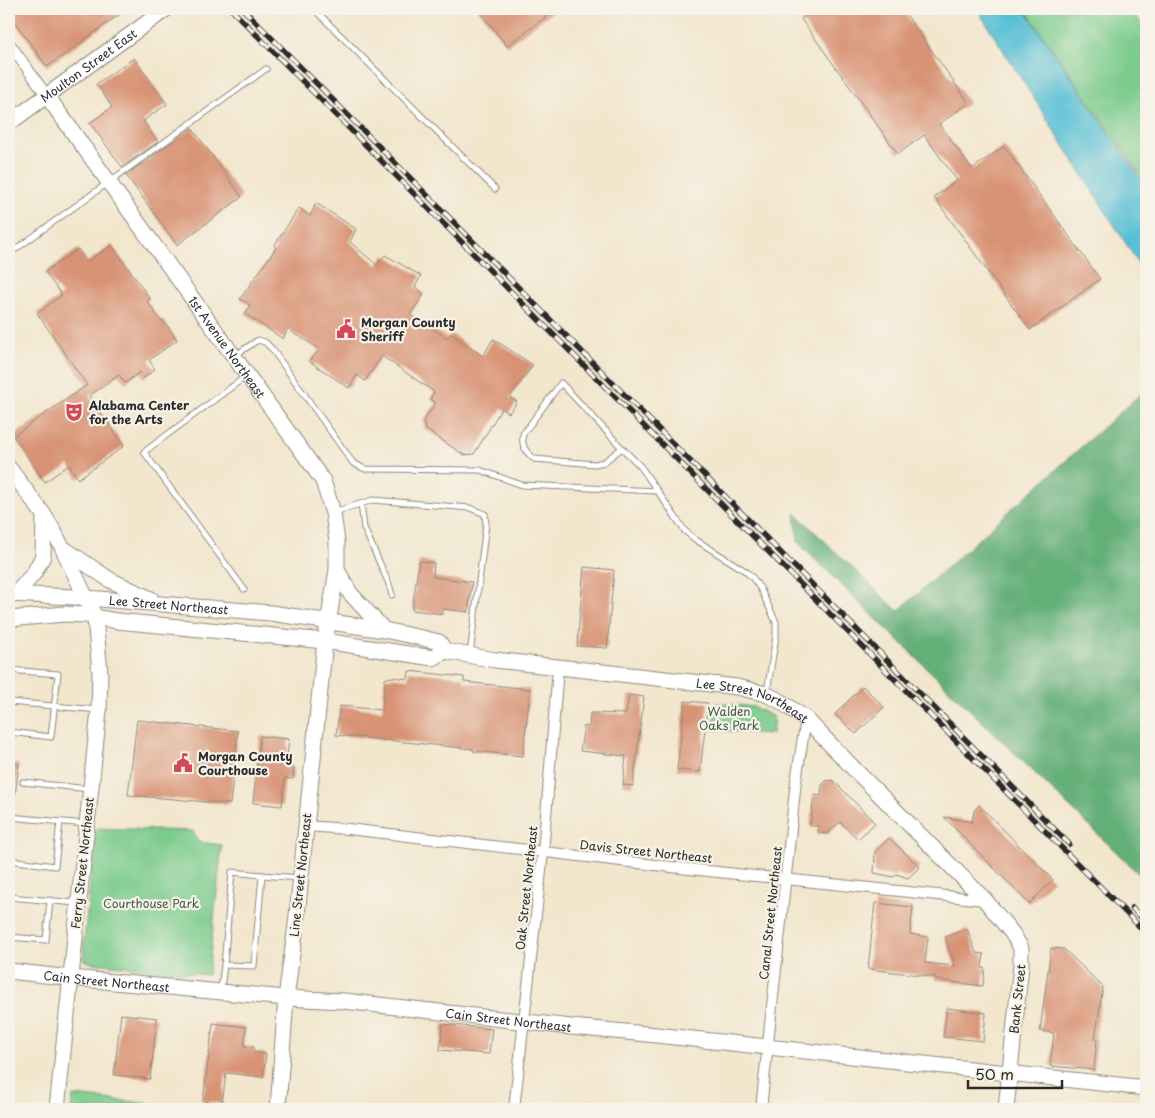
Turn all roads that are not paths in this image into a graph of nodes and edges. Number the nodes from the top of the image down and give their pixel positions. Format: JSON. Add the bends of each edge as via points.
{"nodes":[{"id":1,"x":166,"y":9,"type":"edge"},
{"id":2,"x":314,"y":9,"type":"edge"},
{"id":3,"x":9,"y":44,"type":"edge"},
{"id":4,"x":266,"y":69,"type":"dead end"},
{"id":5,"x":47,"y":96,"type":"junction"},
{"id":6,"x":9,"y":123,"type":"edge"},
{"id":7,"x":109,"y":181,"type":"junction"},
{"id":8,"x":495,"y":190,"type":"dead end"},
{"id":9,"x":9,"y":254,"type":"edge"},
{"id":10,"x":234,"y":356,"type":"junction"},
{"id":11,"x":248,"y":375,"type":"junction"},
{"id":12,"x":622,"y":448,"type":"junction"},
{"id":13,"x":9,"y":468,"type":"edge"},
{"id":14,"x":658,"y":491,"type":"junction"},
{"id":15,"x":361,"y":504,"type":"junction"},
{"id":16,"x":333,"y":513,"type":"junction"},
{"id":17,"x":44,"y":515,"type":"junction"},
{"id":18,"x":62,"y":547,"type":"junction"},
{"id":19,"x":336,"y":570,"type":"junction"},
{"id":20,"x":244,"y":589,"type":"dead end"},
{"id":21,"x":12,"y":594,"type":"edge"},
{"id":22,"x":392,"y":595,"type":"dead end"},
{"id":23,"x":86,"y":598,"type":"junction"},
{"id":24,"x":162,"y":604,"type":"junction"},
{"id":25,"x":95,"y":617,"type":"junction"},
{"id":26,"x":9,"y":619,"type":"edge"},
{"id":27,"x":327,"y":622,"type":"junction"},
{"id":28,"x":384,"y":630,"type":"junction"},
{"id":29,"x":324,"y":641,"type":"junction"},
{"id":30,"x":445,"y":650,"type":"junction"},
{"id":31,"x":470,"y":655,"type":"junction"},
{"id":32,"x":558,"y":668,"type":"junction"},
{"id":33,"x":9,"y":670,"type":"edge"},
{"id":34,"x":766,"y":694,"type":"junction"},
{"id":35,"x":9,"y":702,"type":"edge"},
{"id":36,"x":55,"y":706,"type":"junction"},
{"id":37,"x":98,"y":710,"type":"junction"},
{"id":38,"x":806,"y":719,"type":"junction"},
{"id":39,"x":9,"y":732,"type":"edge"},
{"id":40,"x":23,"y":782,"type":"dead end"},
{"id":41,"x":90,"y":789,"type":"junction"},
{"id":42,"x":9,"y":817,"type":"edge"},
{"id":43,"x":60,"y":822,"type":"junction"},
{"id":44,"x":87,"y":824,"type":"junction"},
{"id":45,"x":305,"y":826,"type":"junction"},
{"id":46,"x":543,"y":853,"type":"junction"},
{"id":47,"x":9,"y":860,"type":"edge"},
{"id":48,"x":262,"y":875,"type":"junction"},
{"id":49,"x":300,"y":878,"type":"junction"},
{"id":50,"x":786,"y":879,"type":"junction"},
{"id":51,"x":9,"y":897,"type":"edge"},
{"id":52,"x":50,"y":900,"type":"junction"},
{"id":53,"x":985,"y":900,"type":"junction"},
{"id":54,"x":79,"y":903,"type":"junction"},
{"id":55,"x":9,"y":936,"type":"edge"},
{"id":56,"x":224,"y":965,"type":"junction"},
{"id":57,"x":9,"y":971,"type":"edge"},
{"id":58,"x":71,"y":978,"type":"junction"},
{"id":59,"x":220,"y":992,"type":"junction"},
{"id":60,"x":286,"y":998,"type":"junction"},
{"id":61,"x":524,"y":1022,"type":"junction"},
{"id":62,"x":767,"y":1047,"type":"junction"},
{"id":63,"x":1009,"y":1074,"type":"junction"},
{"id":64,"x":1146,"y":1088,"type":"edge"},
{"id":65,"x":57,"y":1109,"type":"edge"},
{"id":66,"x":278,"y":1109,"type":"edge"},
{"id":67,"x":514,"y":1109,"type":"edge"},
{"id":68,"x":761,"y":1109,"type":"edge"},
{"id":69,"x":1006,"y":1109,"type":"edge"}],
"edges":[{"from":1,"to":5,"type":"street","name":"Moulton Street East"},
{"from":2,"to":8,"type":"lane"},
{"from":3,"to":5,"type":"street"},
{"from":4,"to":7,"type":"lane"},
{"from":5,"to":6,"type":"street","name":"Moulton Street East"},
{"from":5,"to":7,"type":"street","name":"1st Avenue Northeast"},
{"from":7,"to":9,"type":"lane"},
{"from":7,"to":10,"type":"street","name":"1st Avenue Northeast"},
{"from":10,"to":11,"type":"street","name":"1st Avenue Northeast"},
{"from":10,"to":14,"type":"lane","via":[[258,340],[264,342],[353,463],[365,469],[480,470],[522,485]]},
{"from":11,"to":16,"type":"street","name":"1st Avenue Northeast","via":[[323,481]]},
{"from":11,"to":20,"type":"lane","via":[[144,452]]},
{"from":12,"to":12,"type":"lane","via":[[604,462],[595,464],[534,459],[526,453],[522,442],[523,434],[561,383]]},
{"from":12,"to":14,"type":"lane"},
{"from":13,"to":17,"type":"street","name":"Ferry Street Northeast"},
{"from":14,"to":34,"type":"lane","via":[[685,532],[744,570],[760,588],[776,622]]},
{"from":15,"to":16,"type":"lane"},
{"from":15,"to":22,"type":"lane","via":[[364,528]]},
{"from":15,"to":31,"type":"lane","via":[[373,500],[396,501],[470,508],[485,514]]},
{"from":16,"to":19,"type":"street","name":"1st Avenue Northeast"},
{"from":17,"to":18,"type":"street","name":"Ferry Street Northeast"},
{"from":17,"to":21,"type":"street","via":[[43,556],[34,573]]},
{"from":18,"to":23,"type":"street","name":"Ferry Street Northeast"},
{"from":18,"to":24,"type":"street","via":[[110,580]]},
{"from":19,"to":27,"type":"street","name":"1st Avenue Northeast"},
{"from":19,"to":28,"type":"street","via":[[350,593]]},
{"from":21,"to":23,"type":"street","name":"Lee Street Northeast"},
{"from":23,"to":24,"type":"street","name":"Lee Street Northeast"},
{"from":23,"to":25,"type":"street","name":"Ferry Street Northeast"},
{"from":24,"to":27,"type":"street","name":"Lee Street Northeast"},
{"from":25,"to":26,"type":"street","name":"Lee Street Northeast","via":[[64,614]]},
{"from":25,"to":29,"type":"street","name":"Lee Street Northeast","via":[[117,622]]},
{"from":25,"to":37,"type":"street","name":"Ferry Street Northeast","via":[[101,679]]},
{"from":27,"to":28,"type":"street","name":"Lee Street Northeast"},
{"from":27,"to":29,"type":"street"},
{"from":28,"to":30,"type":"street","name":"Lee Street Northeast","via":[[439,642]]},
{"from":29,"to":30,"type":"street","name":"Lee Street Northeast","via":[[433,658]]},
{"from":29,"to":45,"type":"street","name":"Line Street Northeast"},
{"from":30,"to":31,"type":"street","name":"Lee Street Northeast"},
{"from":31,"to":32,"type":"street","name":"Lee Street Northeast"},
{"from":32,"to":34,"type":"street","name":"Lee Street Northeast","via":[[737,687]]},
{"from":32,"to":46,"type":"street","name":"Oak Street Northeast"},
{"from":33,"to":36,"type":"lane","via":[[58,674]]},
{"from":34,"to":38,"type":"street","name":"Lee Street Northeast"},
{"from":35,"to":36,"type":"lane"},
{"from":36,"to":37,"type":"lane"},
{"from":36,"to":39,"type":"lane","via":[[51,737]]},
{"from":37,"to":41,"type":"street","name":"Ferry Street Northeast"},
{"from":38,"to":50,"type":"street","name":"Canal Street Northeast"},
{"from":38,"to":53,"type":"street","name":"Lee Street Northeast"},
{"from":40,"to":41,"type":"lane"},
{"from":41,"to":44,"type":"street","name":"Ferry Street Northeast"},
{"from":42,"to":43,"type":"lane"},
{"from":43,"to":44,"type":"lane"},
{"from":43,"to":47,"type":"lane","via":[[55,866]]},
{"from":44,"to":54,"type":"street","name":"Ferry Street Northeast"},
{"from":45,"to":46,"type":"street","name":"Davis Street Northeast"},
{"from":45,"to":49,"type":"street","name":"Line Street Northeast"},
{"from":46,"to":50,"type":"street","name":"Davis Street Northeast"},
{"from":46,"to":61,"type":"street","name":"Oak Street Northeast"},
{"from":48,"to":49,"type":"lane"},
{"from":48,"to":56,"type":"lane","via":[[254,966]]},
{"from":48,"to":56,"type":"lane","via":[[232,872]]},
{"from":49,"to":60,"type":"street","name":"Line Street Northeast"},
{"from":50,"to":53,"type":"street","name":"Davis Street Northeast"},
{"from":50,"to":62,"type":"street","name":"Canal Street Northeast"},
{"from":51,"to":52,"type":"lane"},
{"from":52,"to":54,"type":"lane"},
{"from":52,"to":55,"type":"lane","via":[[46,940]]},
{"from":53,"to":63,"type":"street","name":"Bank Street","via":[[1021,948]]},
{"from":54,"to":58,"type":"street","name":"Ferry Street Northeast"},
{"from":56,"to":59,"type":"lane"},
{"from":57,"to":58,"type":"street","name":"Cain Street Northeast"},
{"from":58,"to":59,"type":"street","name":"Cain Street Northeast"},
{"from":58,"to":65,"type":"street","name":"Ferry Street Northeast"},
{"from":59,"to":60,"type":"street","name":"Cain Street Northeast"},
{"from":60,"to":61,"type":"street","name":"Cain Street Northeast","via":[[344,1001]]},
{"from":60,"to":66,"type":"street","name":"Line Street Northeast"},
{"from":61,"to":62,"type":"street","name":"Cain Street Northeast"},
{"from":61,"to":67,"type":"street","name":"Oak Street Northeast"},
{"from":62,"to":63,"type":"street","name":"Cain Street Northeast"},
{"from":62,"to":68,"type":"street","name":"Canal Street Northeast"},
{"from":63,"to":64,"type":"street","name":"Cain Street Northeast"},
{"from":63,"to":69,"type":"street","name":"Bank Street"}]}
